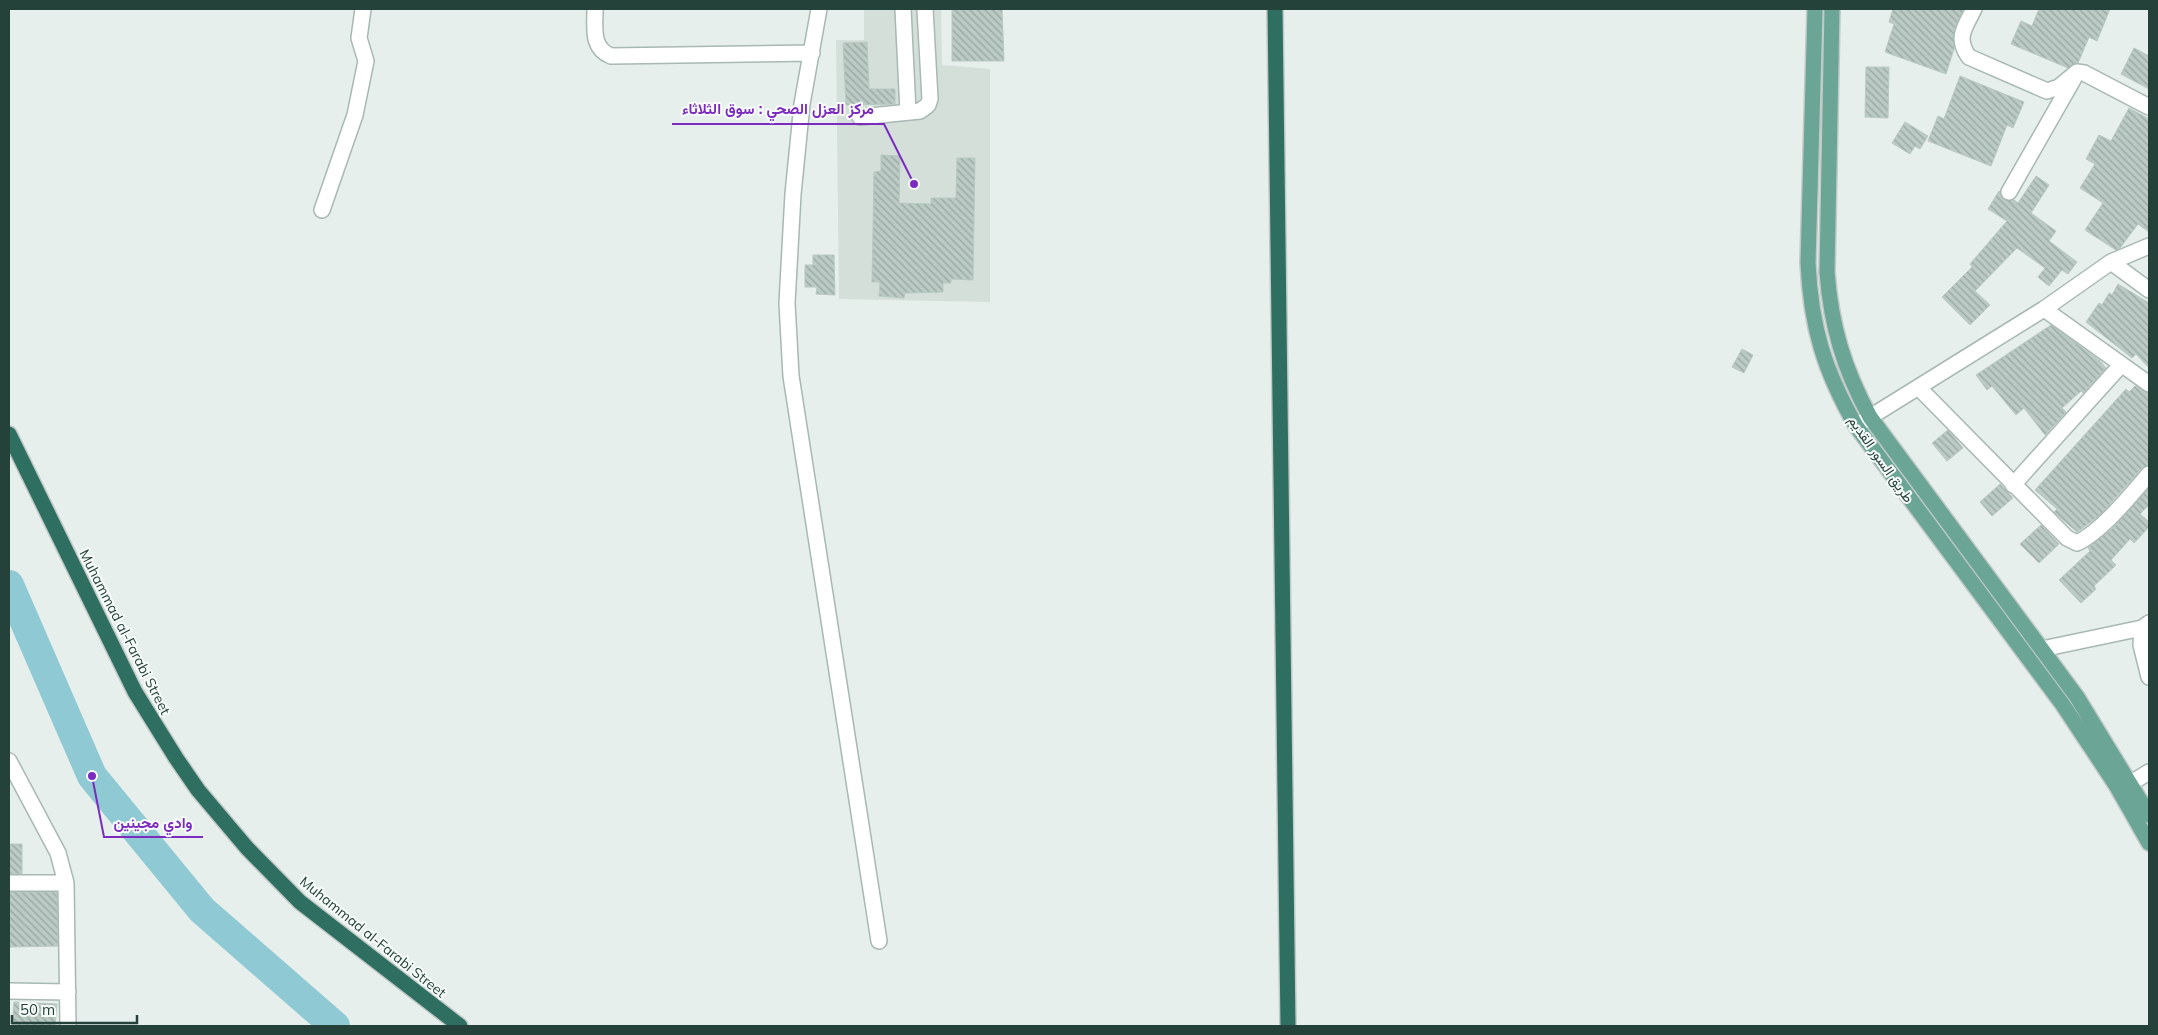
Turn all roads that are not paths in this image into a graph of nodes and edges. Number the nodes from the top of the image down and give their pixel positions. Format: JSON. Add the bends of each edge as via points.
{"nodes":[{"id":1,"x":363,"y":9,"type":"edge"},
{"id":2,"x":595,"y":9,"type":"edge"},
{"id":3,"x":819,"y":9,"type":"edge"},
{"id":4,"x":903,"y":9,"type":"edge"},
{"id":5,"x":925,"y":9,"type":"edge"},
{"id":6,"x":1275,"y":9,"type":"edge"},
{"id":7,"x":1815,"y":9,"type":"edge"},
{"id":8,"x":1832,"y":9,"type":"edge"},
{"id":9,"x":1974,"y":9,"type":"edge"},
{"id":10,"x":812,"y":53,"type":"junction"},
{"id":11,"x":2077,"y":72,"type":"junction"},
{"id":12,"x":2149,"y":107,"type":"edge"},
{"id":13,"x":908,"y":112,"type":"junction"},
{"id":14,"x":860,"y":116,"type":"dead end"},
{"id":15,"x":2009,"y":192,"type":"dead end"},
{"id":16,"x":322,"y":210,"type":"dead end"},
{"id":17,"x":2149,"y":246,"type":"edge"},
{"id":18,"x":2112,"y":262,"type":"junction"},
{"id":19,"x":2149,"y":290,"type":"edge"},
{"id":20,"x":2044,"y":309,"type":"junction"},
{"id":21,"x":2121,"y":365,"type":"junction"},
{"id":22,"x":2149,"y":384,"type":"edge"},
{"id":23,"x":1919,"y":388,"type":"junction"},
{"id":24,"x":1870,"y":417,"type":"junction"},
{"id":25,"x":1856,"y":426,"type":"junction"},
{"id":26,"x":9,"y":434,"type":"edge"},
{"id":27,"x":2149,"y":474,"type":"edge"},
{"id":28,"x":2014,"y":484,"type":"junction"},
{"id":29,"x":2146,"y":625,"type":"edge"},
{"id":30,"x":2042,"y":649,"type":"junction"},
{"id":31,"x":2149,"y":677,"type":"edge"},
{"id":32,"x":9,"y":761,"type":"edge"},
{"id":33,"x":2149,"y":772,"type":"edge"},
{"id":34,"x":2131,"y":783,"type":"junction"},
{"id":35,"x":2149,"y":815,"type":"edge"},
{"id":36,"x":2149,"y":843,"type":"edge"},
{"id":37,"x":66,"y":883,"type":"junction"},
{"id":38,"x":9,"y":884,"type":"edge"},
{"id":39,"x":879,"y":940,"type":"dead end"},
{"id":40,"x":9,"y":991,"type":"edge"},
{"id":41,"x":68,"y":992,"type":"junction"},
{"id":42,"x":68,"y":1026,"type":"edge"},
{"id":43,"x":460,"y":1026,"type":"edge"},
{"id":44,"x":1288,"y":1026,"type":"edge"}],
"edges":[{"from":1,"to":16,"type":"street","via":[[358,38],[366,61],[363,76],[355,115]]},
{"from":2,"to":10,"type":"street","via":[[597,46],[612,56]]},
{"from":3,"to":10,"type":"street"},
{"from":4,"to":13,"type":"street"},
{"from":5,"to":13,"type":"street","via":[[930,99],[925,109]]},
{"from":6,"to":44,"type":"highway"},
{"from":7,"to":25,"type":"main road","name":"طريق السور القديم","via":[[1808,263],[1810,297],[1815,331],[1825,364],[1838,396]]},
{"from":8,"to":24,"type":"main road","name":"طريق السور القديم","via":[[1829,302],[1844,362]]},
{"from":9,"to":11,"type":"street","via":[[1962,34],[1962,47],[1969,57],[2047,91],[2058,87]]},
{"from":10,"to":39,"type":"street","via":[[802,104],[792,194],[787,268],[788,340]]},
{"from":11,"to":12,"type":"street"},
{"from":11,"to":15,"type":"street"},
{"from":13,"to":14,"type":"street"},
{"from":17,"to":18,"type":"street"},
{"from":18,"to":19,"type":"street"},
{"from":18,"to":20,"type":"street"},
{"from":20,"to":21,"type":"street"},
{"from":20,"to":23,"type":"street"},
{"from":21,"to":22,"type":"street"},
{"from":21,"to":28,"type":"street"},
{"from":23,"to":24,"type":"street"},
{"from":23,"to":28,"type":"street"},
{"from":24,"to":25,"type":"street"},
{"from":24,"to":30,"type":"main road","name":"طريق السور القديم"},
{"from":25,"to":36,"type":"main road","name":"طريق السور القديم","via":[[2063,705],[2116,785]]},
{"from":26,"to":43,"type":"highway","name":"Muhammad al-Farabi Street","via":[[135,692],[198,790],[247,848],[300,902]]},
{"from":27,"to":28,"type":"street","via":[[2128,499],[2077,543],[2067,538]]},
{"from":29,"to":30,"type":"street"},
{"from":29,"to":31,"type":"street","via":[[2141,645]]},
{"from":30,"to":34,"type":"main road","name":"طريق السور القديم"},
{"from":32,"to":37,"type":"street","via":[[58,853]]},
{"from":33,"to":34,"type":"street"},
{"from":34,"to":35,"type":"main road","name":"طريق السور القديم"},
{"from":37,"to":38,"type":"street"},
{"from":37,"to":41,"type":"street"},
{"from":40,"to":41,"type":"street"},
{"from":41,"to":42,"type":"street"}]}
